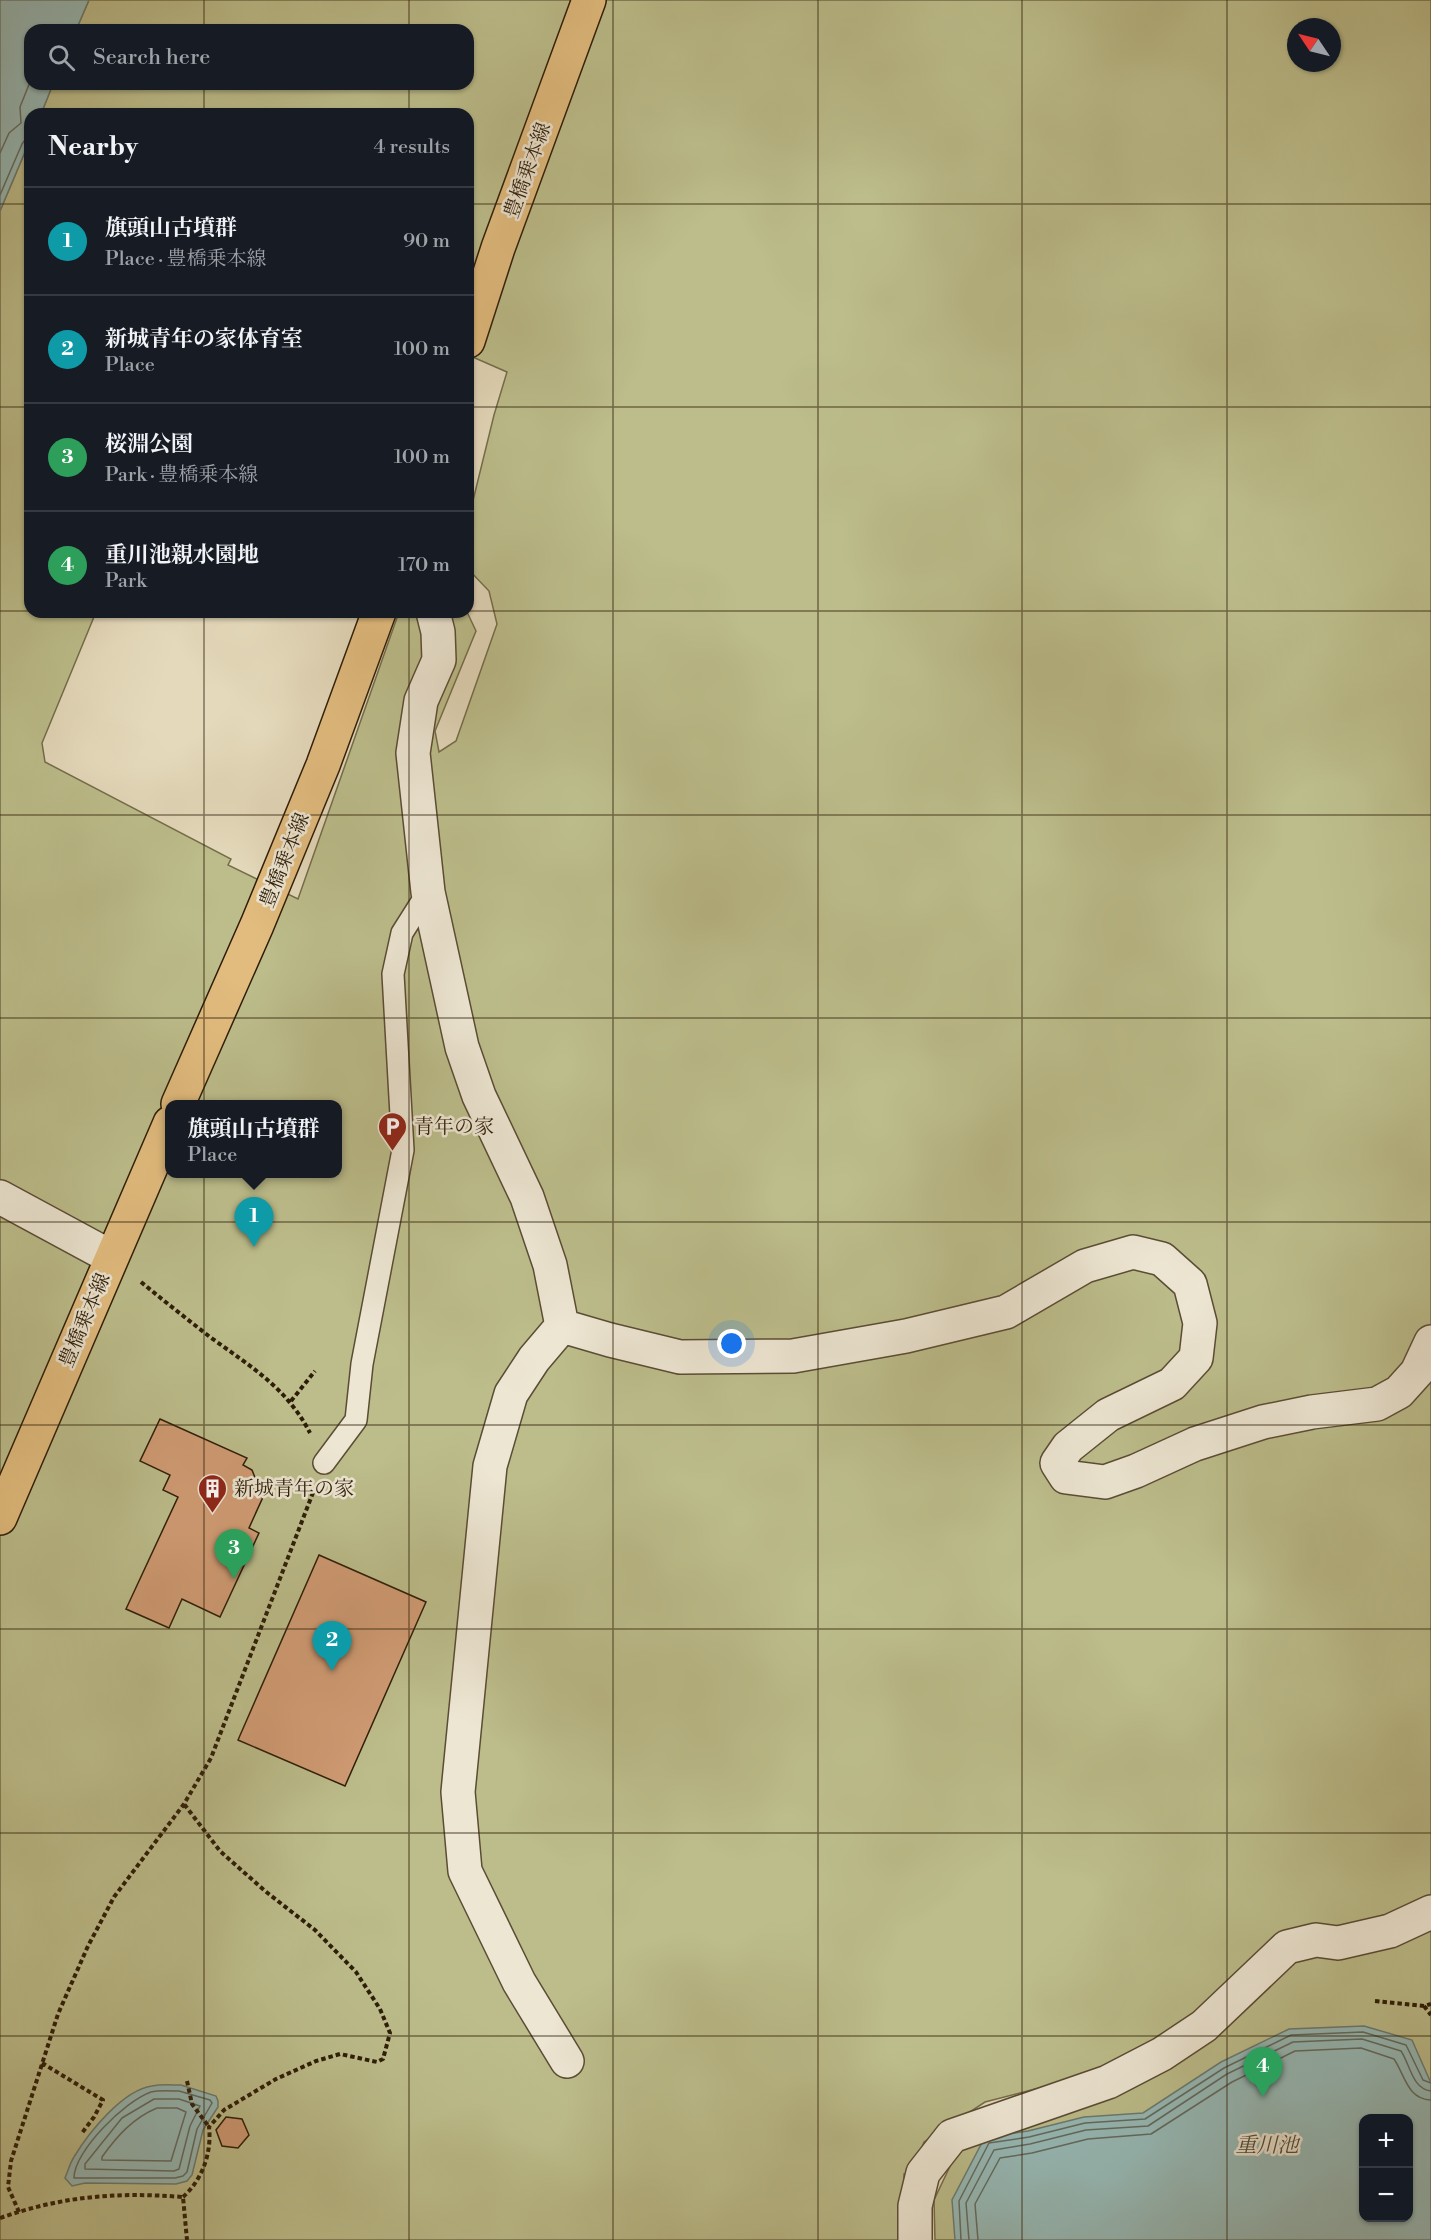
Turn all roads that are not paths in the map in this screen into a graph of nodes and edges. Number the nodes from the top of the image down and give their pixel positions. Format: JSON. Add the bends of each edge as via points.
{"nodes":[{"id":1,"x":589,"y":0,"type":"edge"},
{"id":2,"x":474,"y":322,"type":"edge"},
{"id":3,"x":377,"y":618,"type":"edge"},
{"id":4,"x":434,"y":618,"type":"edge"},
{"id":5,"x":428,"y":892,"type":"junction"},
{"id":6,"x":180,"y":1100,"type":"edge"},
{"id":7,"x":165,"y":1134,"type":"edge"},
{"id":8,"x":0,"y":1197,"type":"edge"},
{"id":9,"x":111,"y":1257,"type":"junction"},
{"id":10,"x":562,"y":1326,"type":"junction"},
{"id":11,"x":1431,"y":1342,"type":"edge"},
{"id":12,"x":324,"y":1463,"type":"road end"},
{"id":13,"x":0,"y":1518,"type":"edge"},
{"id":14,"x":1431,"y":1912,"type":"edge"},
{"id":15,"x":567,"y":2061,"type":"dead end"},
{"id":16,"x":915,"y":2240,"type":"edge"}],
"edges":[{"from":1,"to":2,"type":"main road","name":"豊橋乗本線"},
{"from":3,"to":6,"type":"main road","name":"豊橋乗本線","via":[[323,765]]},
{"from":4,"to":5,"type":"street","via":[[439,660],[421,700],[413,753]]},
{"from":5,"to":10,"type":"street","via":[[462,1047],[479,1096],[527,1197],[550,1265]]},
{"from":5,"to":12,"type":"lane","via":[[402,933],[393,974],[404,1150],[362,1364],[356,1420]]},
{"from":7,"to":9,"type":"main road","name":"豊橋乗本線"},
{"from":8,"to":9,"type":"street"},
{"from":9,"to":13,"type":"main road","name":"豊橋乗本線"},
{"from":10,"to":11,"type":"street","via":[[680,1357],[793,1356],[906,1336],[1006,1312],[1085,1266],[1133,1252],[1162,1258],[1190,1284],[1200,1323],[1196,1358],[1172,1384],[1108,1415],[1068,1448],[1057,1463],[1066,1477],[1105,1482],[1195,1444],[1263,1422],[1377,1404],[1399,1392],[1417,1372]]},
{"from":10,"to":15,"type":"street","via":[[534,1359],[512,1394],[489,1466],[458,1792],[465,1871],[519,1982]]},
{"from":14,"to":16,"type":"street","via":[[1390,1931],[1338,1943],[1316,1940],[1287,1947],[1204,2026],[1162,2054],[1107,2082],[952,2136],[923,2173],[915,2206]]}]}
